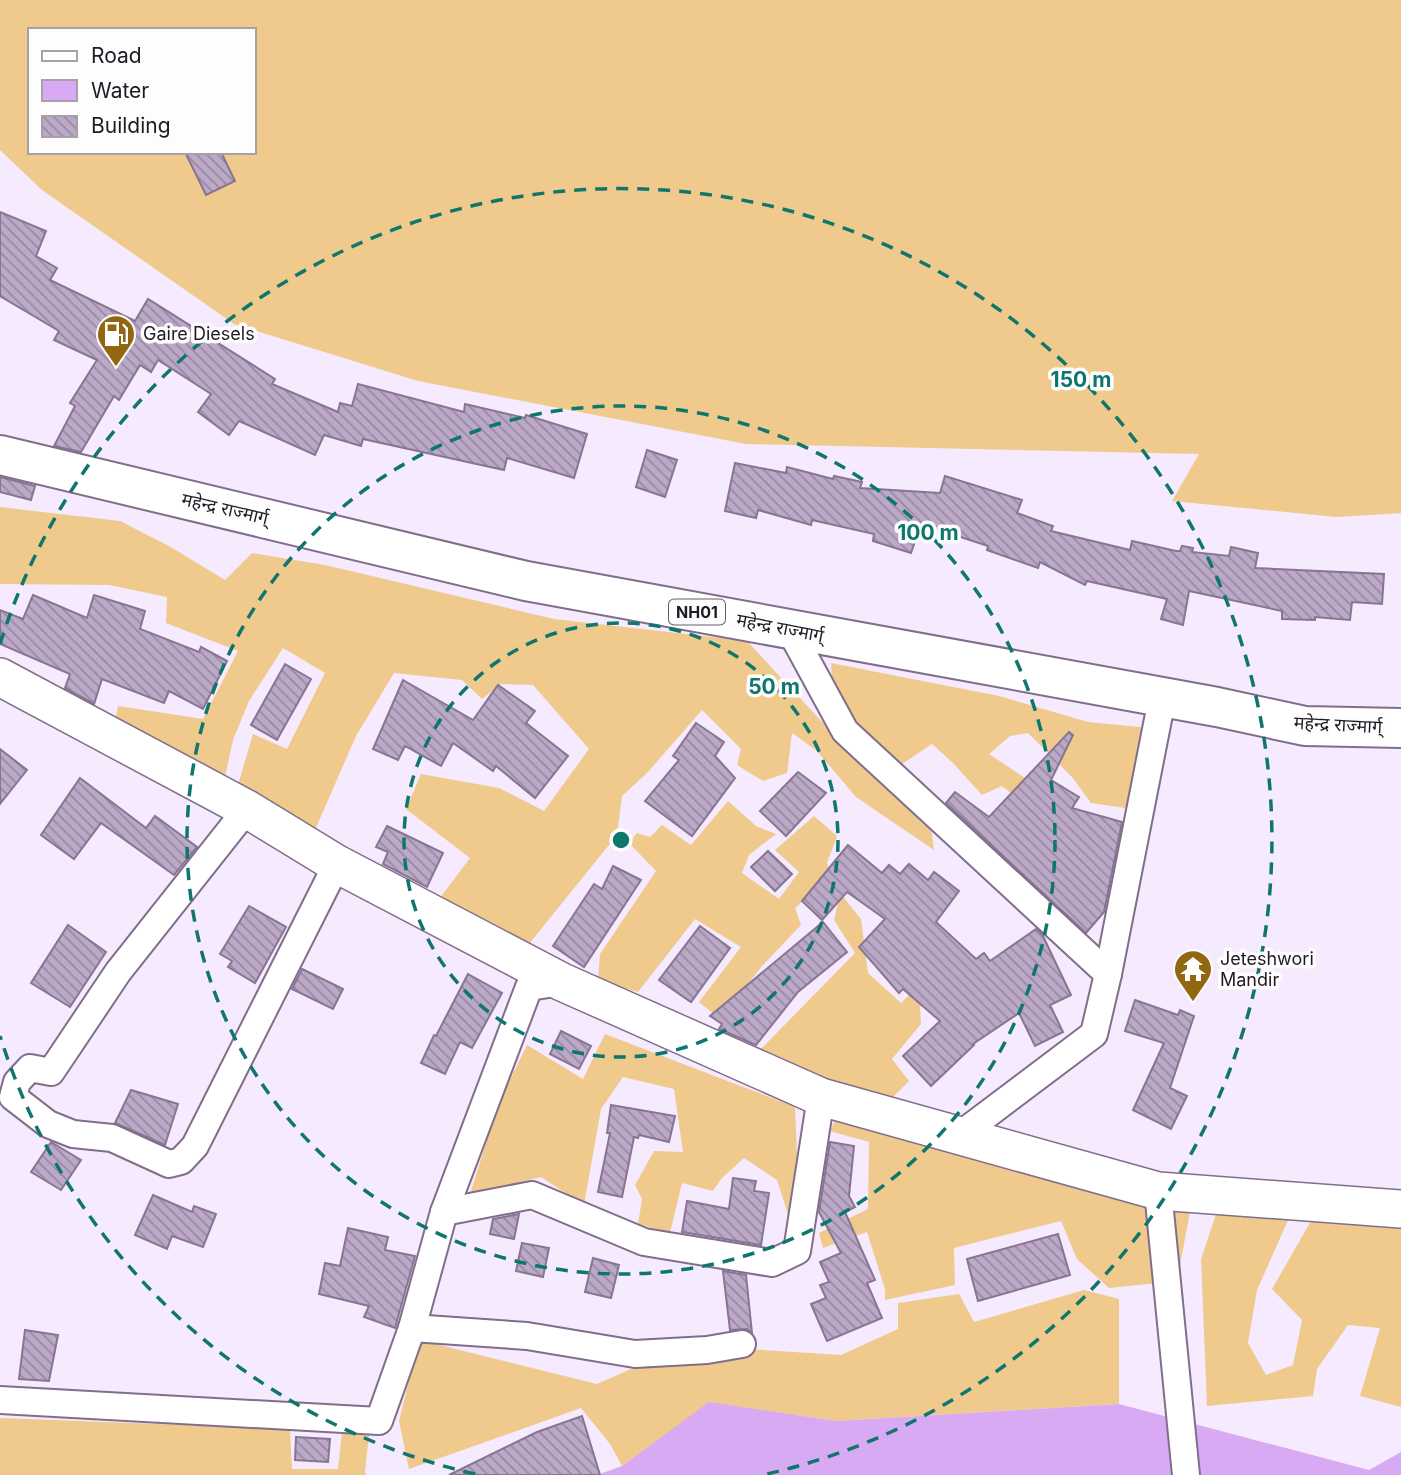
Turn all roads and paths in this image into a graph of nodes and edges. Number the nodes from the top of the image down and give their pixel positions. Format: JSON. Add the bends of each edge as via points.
{"nodes":[{"id":1,"x":0,"y":456,"type":"edge"},
{"id":2,"x":790,"y":630,"type":"junction"},
{"id":3,"x":0,"y":677,"type":"edge"},
{"id":4,"x":1162,"y":699,"type":"junction"},
{"id":5,"x":1401,"y":728,"type":"edge"},
{"id":6,"x":247,"y":809,"type":"junction"},
{"id":7,"x":337,"y":864,"type":"junction"},
{"id":8,"x":1108,"y":974,"type":"junction"},
{"id":9,"x":562,"y":982,"type":"junction"},
{"id":10,"x":821,"y":1097,"type":"junction"},
{"id":11,"x":960,"y":1135,"type":"junction"},
{"id":12,"x":1158,"y":1191,"type":"junction"},
{"id":13,"x":1401,"y":1209,"type":"edge"},
{"id":14,"x":444,"y":1212,"type":"junction"},
{"id":15,"x":412,"y":1328,"type":"junction"},
{"id":16,"x":742,"y":1344,"type":"dead end"},
{"id":17,"x":0,"y":1400,"type":"edge"},
{"id":18,"x":1186,"y":1475,"type":"edge"}],
"edges":[{"from":1,"to":2,"type":"highway","name":"महेन्द्र राज्मार्ग्","number":"NH01","via":[[526,580]]},
{"from":2,"to":4,"type":"highway","name":"महेन्द्र राज्मार्ग्","number":"NH01"},
{"from":2,"to":8,"type":"street","via":[[845,731]]},
{"from":3,"to":6,"type":"street"},
{"from":4,"to":5,"type":"highway","name":"महेन्द्र राज्मार्ग्","number":"NH01","via":[[1305,726]]},
{"from":4,"to":8,"type":"street"},
{"from":6,"to":7,"type":"street"},
{"from":6,"to":7,"type":"street","via":[[118,972],[51,1072],[30,1068],[17,1082],[13,1097],[48,1124],[112,1138],[169,1164],[181,1161],[195,1146]]},
{"from":7,"to":9,"type":"street"},
{"from":8,"to":11,"type":"street","via":[[1094,1034]]},
{"from":9,"to":10,"type":"street"},
{"from":9,"to":14,"type":"street","via":[[529,987]]},
{"from":10,"to":11,"type":"street"},
{"from":10,"to":14,"type":"street","via":[[797,1251],[772,1263],[644,1242],[532,1195]]},
{"from":11,"to":12,"type":"street"},
{"from":12,"to":13,"type":"street"},
{"from":12,"to":18,"type":"street"},
{"from":14,"to":15,"type":"street"},
{"from":15,"to":16,"type":"street","via":[[527,1336],[635,1354]]},
{"from":15,"to":17,"type":"street","via":[[379,1421]]}]}
